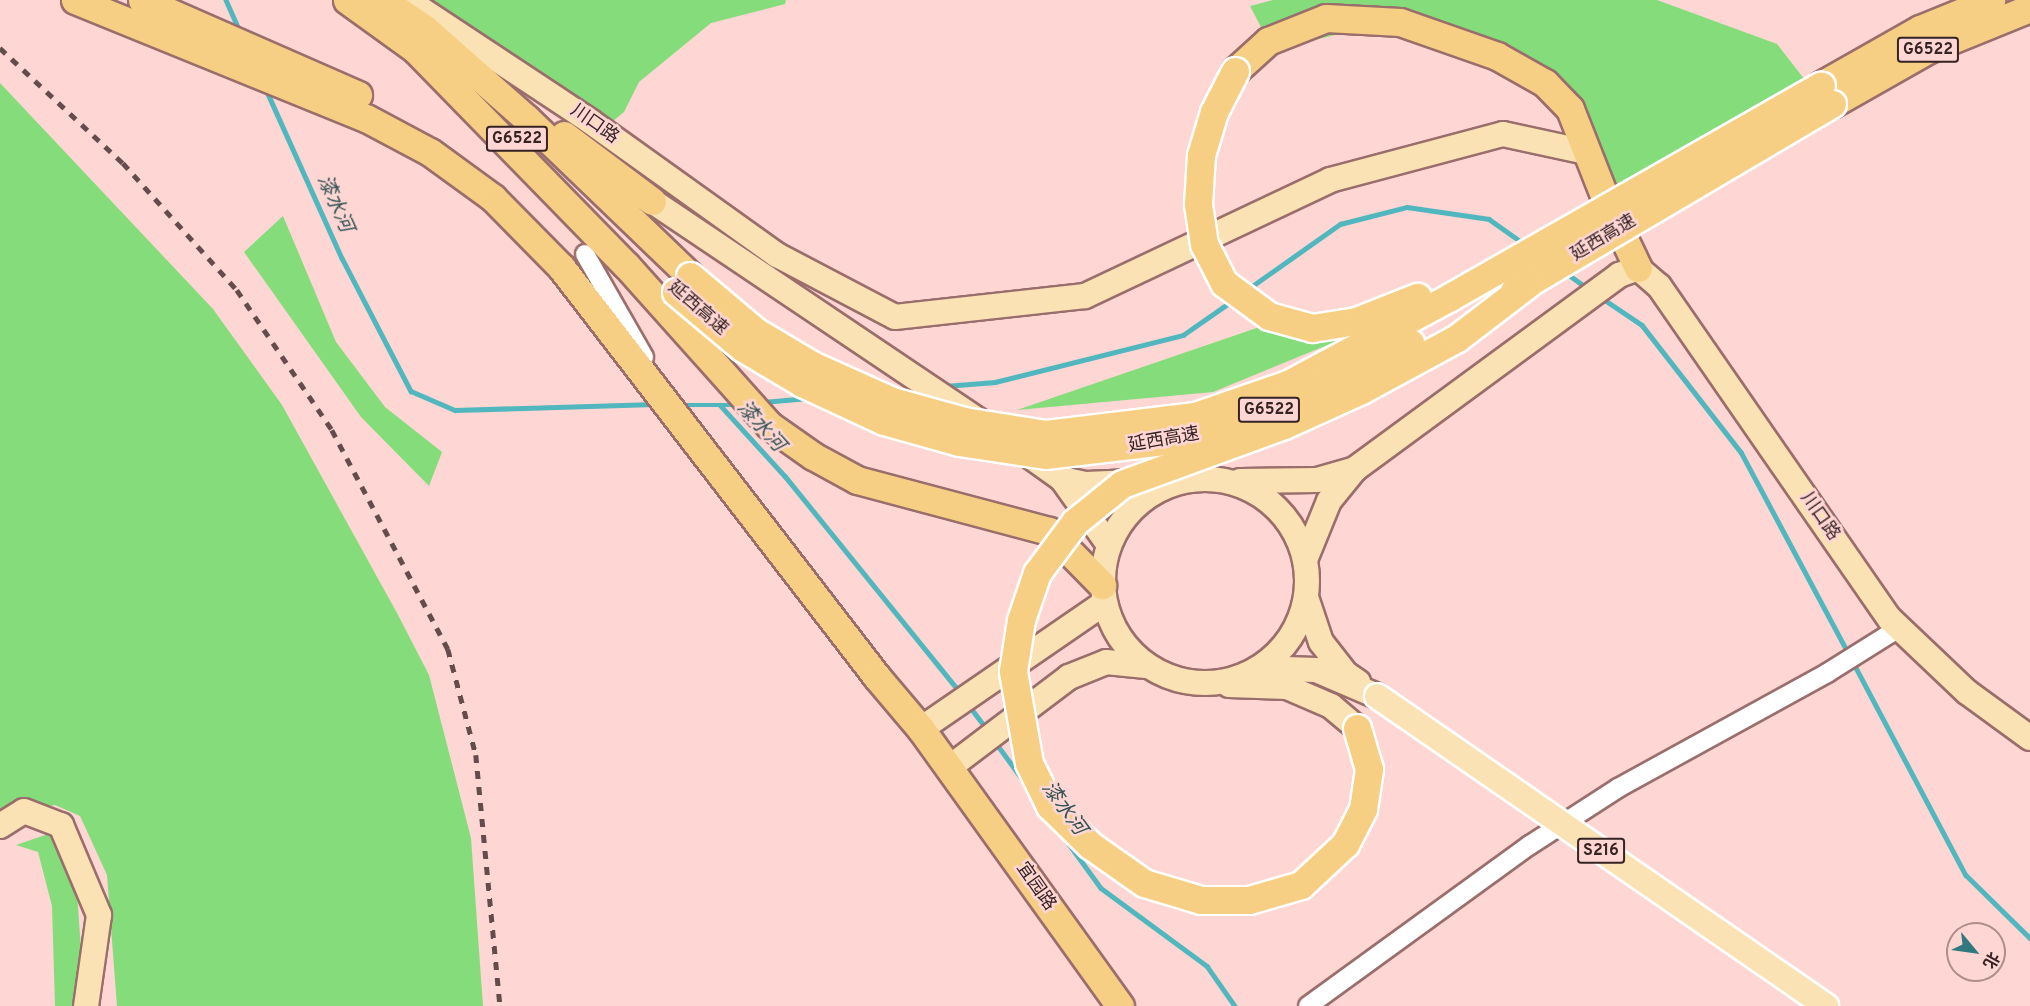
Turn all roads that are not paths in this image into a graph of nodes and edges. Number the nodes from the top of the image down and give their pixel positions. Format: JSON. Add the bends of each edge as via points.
{"nodes":[{"id":1,"x":75,"y":0,"type":"edge"},
{"id":2,"x":142,"y":0,"type":"edge"},
{"id":3,"x":346,"y":0,"type":"edge"},
{"id":4,"x":383,"y":0,"type":"edge"},
{"id":5,"x":407,"y":0,"type":"edge"},
{"id":6,"x":1991,"y":0,"type":"edge"},
{"id":7,"x":2030,"y":8,"type":"edge"},
{"id":8,"x":419,"y":37,"type":"junction"},
{"id":9,"x":1826,"y":95,"type":"junction"},
{"id":10,"x":1586,"y":152,"type":"junction"},
{"id":11,"x":652,"y":201,"type":"joint"},
{"id":12,"x":585,"y":254,"type":"dead end"},
{"id":13,"x":777,"y":255,"type":"junction"},
{"id":14,"x":1629,"y":272,"type":"junction"},
{"id":15,"x":1529,"y":283,"type":"junction"},
{"id":16,"x":683,"y":284,"type":"junction"},
{"id":17,"x":815,"y":312,"type":"junction"},
{"id":18,"x":644,"y":357,"type":"junction"},
{"id":19,"x":1355,"y":469,"type":"junction"},
{"id":20,"x":1062,"y":479,"type":"junction"},
{"id":21,"x":1185,"y":480,"type":"junction"},
{"id":22,"x":1228,"y":481,"type":"junction"},
{"id":23,"x":1108,"y":544,"type":"junction"},
{"id":24,"x":1305,"y":560,"type":"junction"},
{"id":25,"x":1103,"y":594,"type":"junction"},
{"id":26,"x":1306,"y":597,"type":"junction"},
{"id":27,"x":1899,"y":628,"type":"junction"},
{"id":28,"x":1146,"y":666,"type":"junction"},
{"id":29,"x":882,"y":674,"type":"junction"},
{"id":30,"x":1242,"y":677,"type":"junction"},
{"id":31,"x":1197,"y":684,"type":"junction"},
{"id":32,"x":1377,"y":696,"type":"junction"},
{"id":33,"x":1357,"y":728,"type":"joint"},
{"id":34,"x":921,"y":729,"type":"junction"},
{"id":35,"x":2030,"y":738,"type":"edge"},
{"id":36,"x":950,"y":767,"type":"junction"},
{"id":37,"x":0,"y":826,"type":"edge"},
{"id":38,"x":86,"y":1006,"type":"edge"},
{"id":39,"x":1120,"y":1006,"type":"edge"},
{"id":40,"x":1308,"y":1006,"type":"edge"},
{"id":41,"x":1826,"y":1006,"type":"edge"}],
"edges":[{"from":1,"to":29,"type":"highway","via":[[366,118],[430,152],[493,198],[561,267]]},
{"from":2,"to":18,"type":"highway","via":[[374,102],[436,137],[554,242]]},
{"from":3,"to":8,"type":"highway","name":"延西高速","number":"G6522"},
{"from":4,"to":8,"type":"highway","name":"延西高速","number":"G6522"},
{"from":5,"to":13,"type":"main road","name":"川口路","via":[[591,122]]},
{"from":6,"to":9,"type":"highway","name":"延西高速","number":"G6522","via":[[1920,29]]},
{"from":7,"to":9,"type":"highway","name":"延西高速","number":"G6522"},
{"from":8,"to":11,"type":"highway"},
{"from":8,"to":16,"type":"highway","name":"延西高速","number":"G6522","via":[[526,118]]},
{"from":8,"to":25,"type":"highway","via":[[769,425],[857,480],[1049,531]]},
{"from":9,"to":10,"type":"highway","bridge":true,"via":[[1702,131],[1414,299],[1356,321],[1312,328],[1269,315],[1224,282],[1204,244],[1198,204],[1201,155],[1214,112],[1235,71],[1268,41],[1326,18],[1400,22],[1497,56],[1545,83],[1570,109]]},
{"from":9,"to":15,"type":"highway","name":"延西高速","number":"G6522","bridge":true},
{"from":9,"to":16,"type":"highway","name":"延西高速","number":"G6522","bridge":true,"via":[[1288,384],[1195,416],[1046,434],[943,416],[892,401],[812,365]]},
{"from":10,"to":13,"type":"main road","via":[[1503,134],[1330,180],[1085,296],[895,317]]},
{"from":10,"to":14,"type":"highway"},
{"from":11,"to":17,"type":"main road"},
{"from":12,"to":18,"type":"street"},
{"from":13,"to":17,"type":"main road"},
{"from":14,"to":19,"type":"main road"},
{"from":14,"to":27,"type":"main road","name":"川口路","via":[[1659,286]]},
{"from":15,"to":16,"type":"highway","name":"延西高速","number":"G6522","bridge":true,"via":[[1352,372],[1198,437],[1046,455],[959,442],[885,421],[802,383],[742,348]]},
{"from":15,"to":33,"type":"highway","bridge":true,"via":[[1457,338],[1361,390],[1284,425],[1122,484],[1075,522],[1037,573],[1021,620],[1013,671],[1029,763],[1050,806],[1090,845],[1144,883],[1201,900],[1249,900],[1301,885],[1345,844],[1364,809],[1369,770]]},
{"from":17,"to":20,"type":"main road","via":[[892,360]]},
{"from":18,"to":29,"type":"highway"},
{"from":19,"to":22,"type":"main road","via":[[1317,480],[1283,484]]},
{"from":19,"to":24,"type":"main road","via":[[1329,501]]},
{"from":20,"to":21,"type":"main road","via":[[1086,484]]},
{"from":20,"to":23,"type":"main road"},
{"from":21,"to":22,"type":"main road"},
{"from":21,"to":23,"type":"main road","via":[[1144,500],[1126,515]]},
{"from":22,"to":24,"type":"main road","via":[[1255,491],[1278,509],[1295,532]]},
{"from":23,"to":25,"type":"main road"},
{"from":24,"to":26,"type":"main road"},
{"from":25,"to":28,"type":"main road","via":[[1113,628],[1127,649]]},
{"from":25,"to":34,"type":"main road","via":[[1055,636]]},
{"from":26,"to":30,"type":"main road","via":[[1299,622],[1285,646]]},
{"from":26,"to":32,"type":"main road","via":[[1321,642],[1345,673]]},
{"from":27,"to":35,"type":"main road","name":"川口路","via":[[1967,692]]},
{"from":27,"to":40,"type":"street","via":[[1827,673],[1618,788],[1530,845]]},
{"from":28,"to":31,"type":"main road","via":[[1170,679]]},
{"from":28,"to":36,"type":"main road","via":[[1106,662],[1069,677]]},
{"from":29,"to":34,"type":"highway","name":"宜园路"},
{"from":30,"to":31,"type":"main road"},
{"from":30,"to":32,"type":"main road","via":[[1285,669],[1316,670]]},
{"from":31,"to":33,"type":"main road","via":[[1287,687],[1331,706]]},
{"from":32,"to":41,"type":"main road","name":"S216","number":"S216","bridge":true},
{"from":34,"to":36,"type":"highway","name":"宜园路"},
{"from":36,"to":39,"type":"highway","name":"宜园路"},
{"from":37,"to":38,"type":"main road","via":[[24,811],[61,825],[99,915]]}]}
